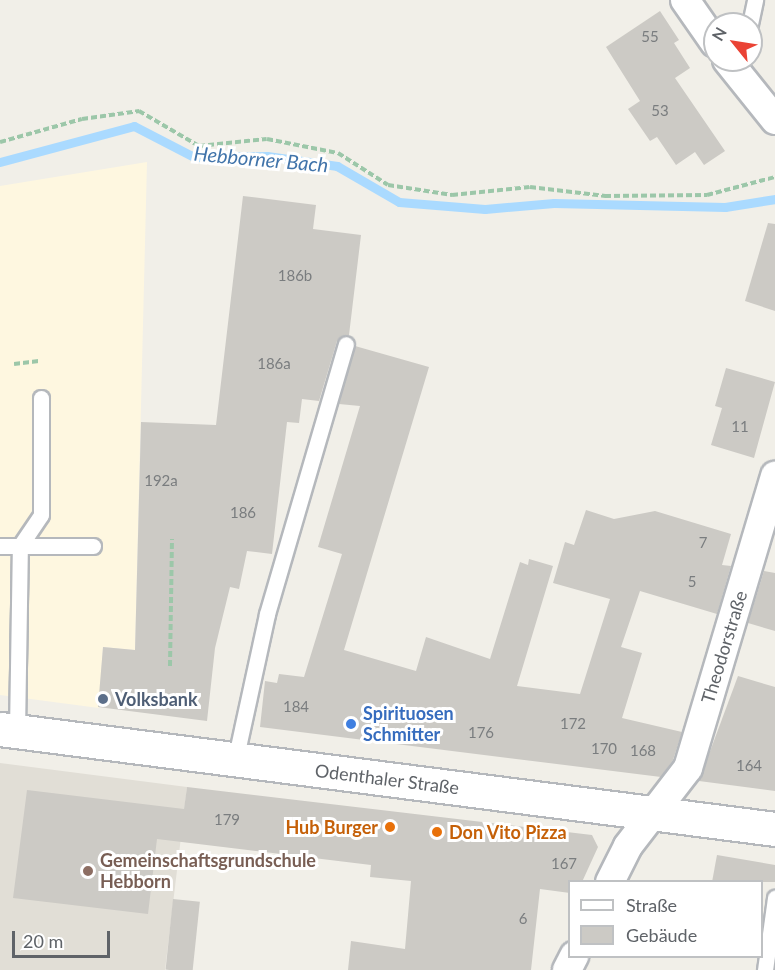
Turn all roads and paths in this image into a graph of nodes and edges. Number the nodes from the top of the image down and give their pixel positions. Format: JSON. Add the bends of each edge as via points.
{"nodes":[{"id":1,"x":686,"y":0,"type":"edge"},
{"id":2,"x":703,"y":25,"type":"edge"},
{"id":3,"x":740,"y":72,"type":"edge"},
{"id":4,"x":775,"y":120,"type":"edge"},
{"id":5,"x":0,"y":142,"type":"edge"},
{"id":6,"x":775,"y":177,"type":"edge"},
{"id":7,"x":346,"y":344,"type":"dead end"},
{"id":8,"x":39,"y":362,"type":"dead end"},
{"id":9,"x":14,"y":364,"type":"dead end"},
{"id":10,"x":41,"y":398,"type":"dead end"},
{"id":11,"x":775,"y":476,"type":"edge"},
{"id":12,"x":172,"y":539,"type":"dead end"},
{"id":13,"x":0,"y":546,"type":"edge"},
{"id":14,"x":20,"y":546,"type":"junction"},
{"id":15,"x":93,"y":546,"type":"dead end"},
{"id":16,"x":170,"y":666,"type":"dead end"},
{"id":17,"x":8,"y":730,"type":"edge"},
{"id":18,"x":235,"y":761,"type":"junction"},
{"id":19,"x":658,"y":811,"type":"junction"},
{"id":20,"x":775,"y":829,"type":"edge"},
{"id":21,"x":611,"y":880,"type":"edge"},
{"id":22,"x":775,"y":898,"type":"edge"},
{"id":23,"x":765,"y":970,"type":"edge"}],
"edges":[{"from":1,"to":2,"type":"street"},
{"from":3,"to":4,"type":"street"},
{"from":5,"to":6,"type":"path","via":[[82,119],[139,111],[199,146],[267,139],[338,153],[388,185],[452,195],[530,187],[604,196],[707,195]]},
{"from":7,"to":18,"type":"lane","via":[[267,614]]},
{"from":8,"to":9,"type":"path"},
{"from":10,"to":14,"type":"lane","via":[[41,516]]},
{"from":11,"to":19,"type":"street","name":"Theodorstraße","via":[[688,768]]},
{"from":12,"to":16,"type":"path"},
{"from":13,"to":14,"type":"lane"},
{"from":14,"to":15,"type":"lane"},
{"from":14,"to":17,"type":"lane"},
{"from":17,"to":18,"type":"main road","name":"Odenthaler Straße"},
{"from":18,"to":19,"type":"main road","name":"Odenthaler Straße"},
{"from":19,"to":20,"type":"main road","name":"Odenthaler Straße"},
{"from":19,"to":21,"type":"street","name":"Theodorstraße","via":[[628,846]]},
{"from":22,"to":23,"type":"lane"}]}
